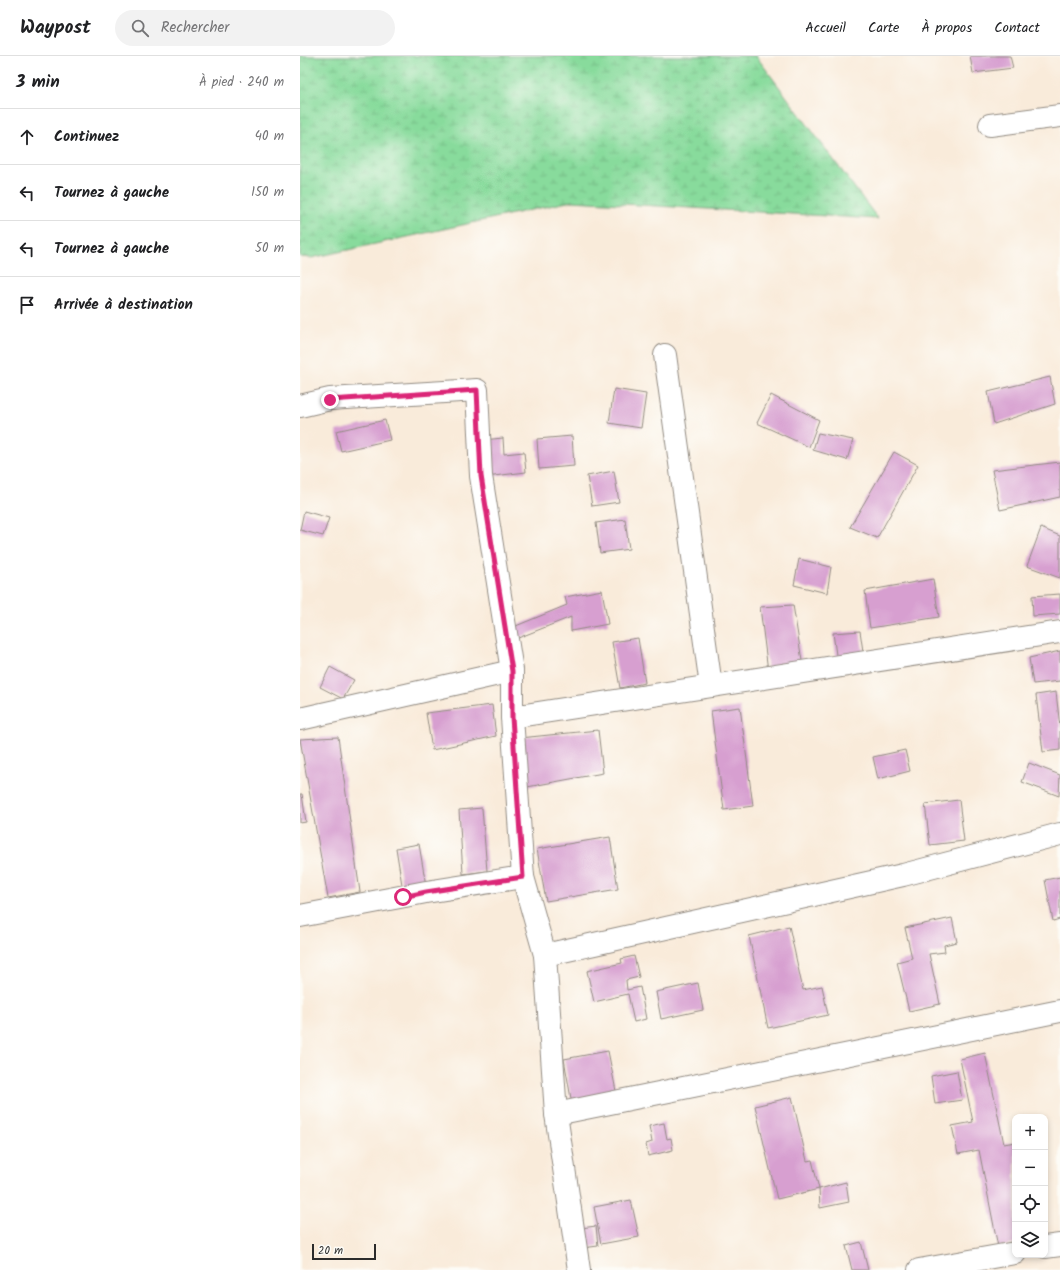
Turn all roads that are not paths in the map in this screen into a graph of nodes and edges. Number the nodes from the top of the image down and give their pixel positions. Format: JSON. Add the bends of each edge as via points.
{"nodes":[{"id":1,"x":1060,"y":116,"type":"edge"},
{"id":2,"x":990,"y":125,"type":"dead end"},
{"id":3,"x":665,"y":355,"type":"dead end"},
{"id":4,"x":300,"y":406,"type":"edge"},
{"id":5,"x":1060,"y":632,"type":"edge"},
{"id":6,"x":512,"y":671,"type":"junction"},
{"id":7,"x":711,"y":686,"type":"junction"},
{"id":8,"x":512,"y":717,"type":"junction"},
{"id":9,"x":300,"y":719,"type":"edge"},
{"id":10,"x":1060,"y":834,"type":"edge"},
{"id":11,"x":523,"y":877,"type":"junction"},
{"id":12,"x":300,"y":916,"type":"edge"},
{"id":13,"x":546,"y":954,"type":"junction"},
{"id":14,"x":1060,"y":1011,"type":"edge"},
{"id":15,"x":556,"y":1114,"type":"junction"},
{"id":16,"x":1060,"y":1245,"type":"edge"},
{"id":17,"x":1048,"y":1247,"type":"edge"},
{"id":18,"x":1012,"y":1254,"type":"edge"},
{"id":19,"x":578,"y":1270,"type":"edge"},
{"id":20,"x":919,"y":1270,"type":"edge"}],
"edges":[{"from":1,"to":2,"type":"street"},
{"from":3,"to":7,"type":"street"},
{"from":4,"to":6,"type":"street","via":[[330,400],[477,390],[481,476]]},
{"from":5,"to":7,"type":"street"},
{"from":6,"to":8,"type":"street"},
{"from":6,"to":9,"type":"street"},
{"from":7,"to":8,"type":"street"},
{"from":8,"to":11,"type":"street"},
{"from":10,"to":13,"type":"street","via":[[903,875]]},
{"from":11,"to":12,"type":"street"},
{"from":11,"to":13,"type":"street"},
{"from":13,"to":15,"type":"street"},
{"from":14,"to":15,"type":"street"},
{"from":15,"to":19,"type":"street"},
{"from":16,"to":17,"type":"street"},
{"from":18,"to":20,"type":"street"}]}
